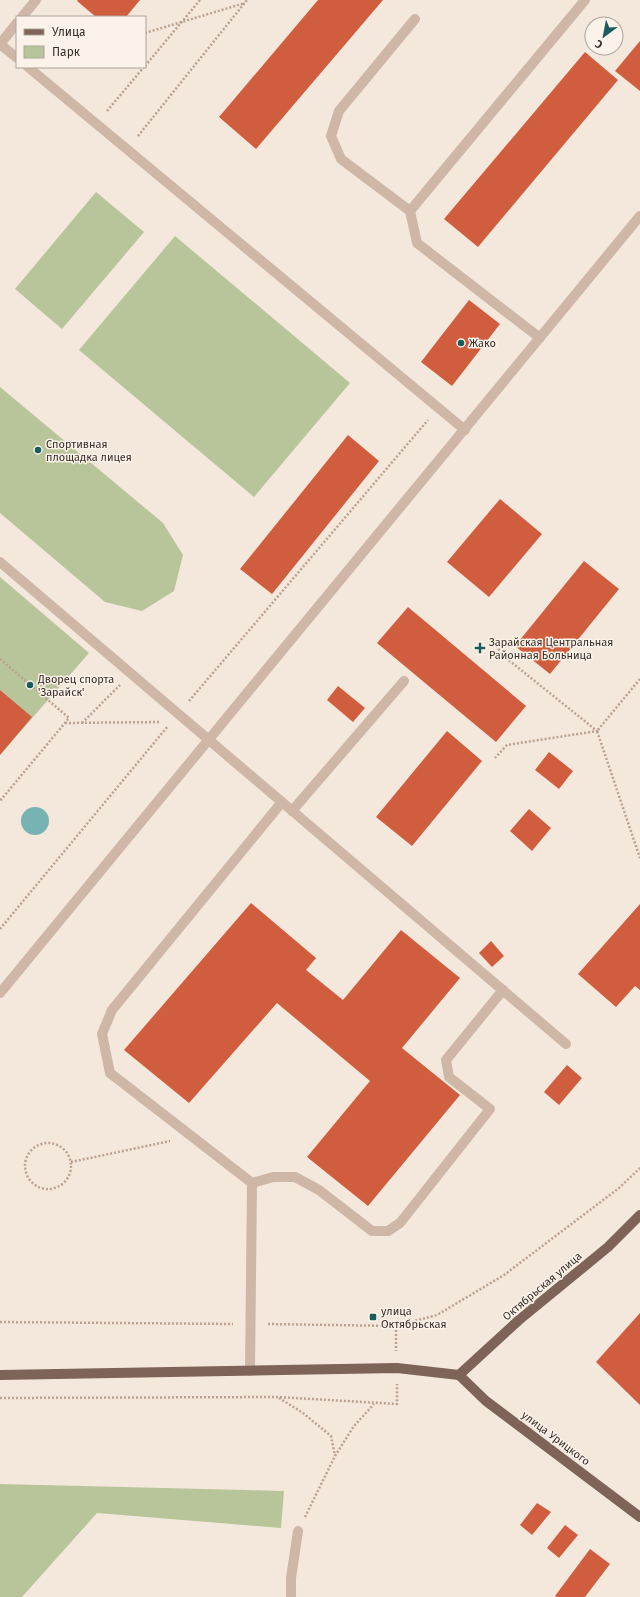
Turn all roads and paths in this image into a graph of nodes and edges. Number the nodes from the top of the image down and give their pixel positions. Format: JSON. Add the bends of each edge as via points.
{"nodes":[{"id":1,"x":36,"y":0,"type":"edge"},
{"id":2,"x":200,"y":0,"type":"edge"},
{"id":3,"x":585,"y":0,"type":"edge"},
{"id":4,"x":246,"y":1,"type":"edge"},
{"id":5,"x":23,"y":16,"type":"edge"},
{"id":6,"x":415,"y":19,"type":"dead end"},
{"id":7,"x":182,"y":21,"type":"junction"},
{"id":8,"x":16,"y":24,"type":"edge"},
{"id":9,"x":146,"y":33,"type":"edge"},
{"id":10,"x":16,"y":57,"type":"edge"},
{"id":11,"x":146,"y":64,"type":"edge"},
{"id":12,"x":29,"y":68,"type":"edge"},
{"id":13,"x":142,"y":68,"type":"edge"},
{"id":14,"x":97,"y":124,"type":"junction"},
{"id":15,"x":127,"y":149,"type":"junction"},
{"id":16,"x":410,"y":211,"type":"junction"},
{"id":17,"x":640,"y":216,"type":"edge"},
{"id":18,"x":540,"y":338,"type":"junction"},
{"id":19,"x":439,"y":408,"type":"junction"},
{"id":20,"x":465,"y":430,"type":"junction"},
{"id":21,"x":0,"y":562,"type":"edge"},
{"id":22,"x":493,"y":638,"type":"dead end"},
{"id":23,"x":0,"y":660,"type":"edge"},
{"id":24,"x":640,"y":679,"type":"edge"},
{"id":25,"x":404,"y":681,"type":"dead end"},
{"id":26,"x":126,"y":689,"type":"dead end"},
{"id":27,"x":178,"y":714,"type":"junction"},
{"id":28,"x":65,"y":723,"type":"junction"},
{"id":29,"x":82,"y":723,"type":"junction"},
{"id":30,"x":597,"y":731,"type":"junction"},
{"id":31,"x":209,"y":740,"type":"junction"},
{"id":32,"x":495,"y":758,"type":"dead end"},
{"id":33,"x":0,"y":801,"type":"edge"},
{"id":34,"x":282,"y":802,"type":"junction"},
{"id":35,"x":292,"y":811,"type":"junction"},
{"id":36,"x":640,"y":858,"type":"edge"},
{"id":37,"x":0,"y":929,"type":"edge"},
{"id":38,"x":503,"y":990,"type":"junction"},
{"id":39,"x":0,"y":993,"type":"edge"},
{"id":40,"x":566,"y":1044,"type":"dead end"},
{"id":41,"x":191,"y":1136,"type":"junction"},
{"id":42,"x":71,"y":1162,"type":"junction"},
{"id":43,"x":640,"y":1168,"type":"edge"},
{"id":44,"x":252,"y":1183,"type":"junction"},
{"id":45,"x":640,"y":1216,"type":"edge"},
{"id":46,"x":0,"y":1322,"type":"edge"},
{"id":47,"x":250,"y":1324,"type":"junction"},
{"id":48,"x":396,"y":1326,"type":"junction"},
{"id":49,"x":397,"y":1368,"type":"junction"},
{"id":50,"x":250,"y":1371,"type":"junction"},
{"id":51,"x":0,"y":1375,"type":"edge"},
{"id":52,"x":459,"y":1375,"type":"junction"},
{"id":53,"x":278,"y":1397,"type":"junction"},
{"id":54,"x":0,"y":1398,"type":"edge"},
{"id":55,"x":374,"y":1404,"type":"junction"},
{"id":56,"x":335,"y":1456,"type":"junction"},
{"id":57,"x":640,"y":1518,"type":"edge"},
{"id":58,"x":298,"y":1531,"type":"joint"},
{"id":59,"x":291,"y":1597,"type":"edge"}],
"edges":[{"from":1,"to":5,"type":"street"},
{"from":2,"to":7,"type":"path"},
{"from":3,"to":16,"type":"street"},
{"from":4,"to":7,"type":"path"},
{"from":4,"to":15,"type":"path"},
{"from":6,"to":16,"type":"street","via":[[339,111],[331,136],[341,159]]},
{"from":7,"to":9,"type":"path"},
{"from":7,"to":11,"type":"path"},
{"from":8,"to":10,"type":"street","via":[[0,44]]},
{"from":12,"to":14,"type":"street"},
{"from":13,"to":14,"type":"path"},
{"from":14,"to":15,"type":"street"},
{"from":15,"to":19,"type":"street"},
{"from":16,"to":18,"type":"street","via":[[417,243]]},
{"from":17,"to":18,"type":"street"},
{"from":18,"to":20,"type":"street"},
{"from":19,"to":20,"type":"street"},
{"from":19,"to":27,"type":"path"},
{"from":20,"to":31,"type":"street"},
{"from":21,"to":27,"type":"street"},
{"from":22,"to":30,"type":"path","via":[[501,654]]},
{"from":23,"to":28,"type":"path","via":[[69,718]]},
{"from":24,"to":30,"type":"path"},
{"from":25,"to":35,"type":"street"},
{"from":26,"to":29,"type":"path","via":[[120,684]]},
{"from":27,"to":31,"type":"street"},
{"from":28,"to":29,"type":"path"},
{"from":28,"to":33,"type":"path"},
{"from":29,"to":37,"type":"path","via":[[171,722]]},
{"from":30,"to":32,"type":"path","via":[[507,745]]},
{"from":30,"to":36,"type":"path"},
{"from":31,"to":34,"type":"street"},
{"from":31,"to":39,"type":"street"},
{"from":34,"to":35,"type":"street"},
{"from":34,"to":41,"type":"street","via":[[112,1010],[102,1034],[110,1073]]},
{"from":35,"to":38,"type":"street"},
{"from":38,"to":40,"type":"street"},
{"from":38,"to":44,"type":"street","via":[[446,1060],[449,1077],[490,1109],[400,1223],[388,1231],[372,1231],[319,1190],[295,1177],[272,1177]]},
{"from":41,"to":42,"type":"path"},
{"from":41,"to":44,"type":"street"},
{"from":42,"to":42,"type":"path","via":[[60,1146],[50,1143],[40,1144],[29,1153],[24,1166],[30,1182],[36,1187],[50,1190],[66,1180]]},
{"from":43,"to":48,"type":"path","via":[[619,1188],[504,1275],[437,1315]]},
{"from":44,"to":47,"type":"street"},
{"from":45,"to":52,"type":"main road","name":"Октябрьская улица","via":[[608,1247],[519,1320]]},
{"from":46,"to":47,"type":"path"},
{"from":47,"to":48,"type":"path"},
{"from":47,"to":50,"type":"street"},
{"from":48,"to":49,"type":"path"},
{"from":49,"to":50,"type":"main road"},
{"from":49,"to":52,"type":"main road"},
{"from":49,"to":55,"type":"path","via":[[397,1404]]},
{"from":50,"to":51,"type":"main road"},
{"from":52,"to":57,"type":"main road","name":"улица Урицкого","via":[[486,1401]]},
{"from":53,"to":54,"type":"path"},
{"from":53,"to":55,"type":"path"},
{"from":53,"to":56,"type":"path","via":[[331,1436]]},
{"from":55,"to":56,"type":"path","via":[[354,1426]]},
{"from":56,"to":58,"type":"path"},
{"from":58,"to":59,"type":"street","via":[[291,1578]]}]}
